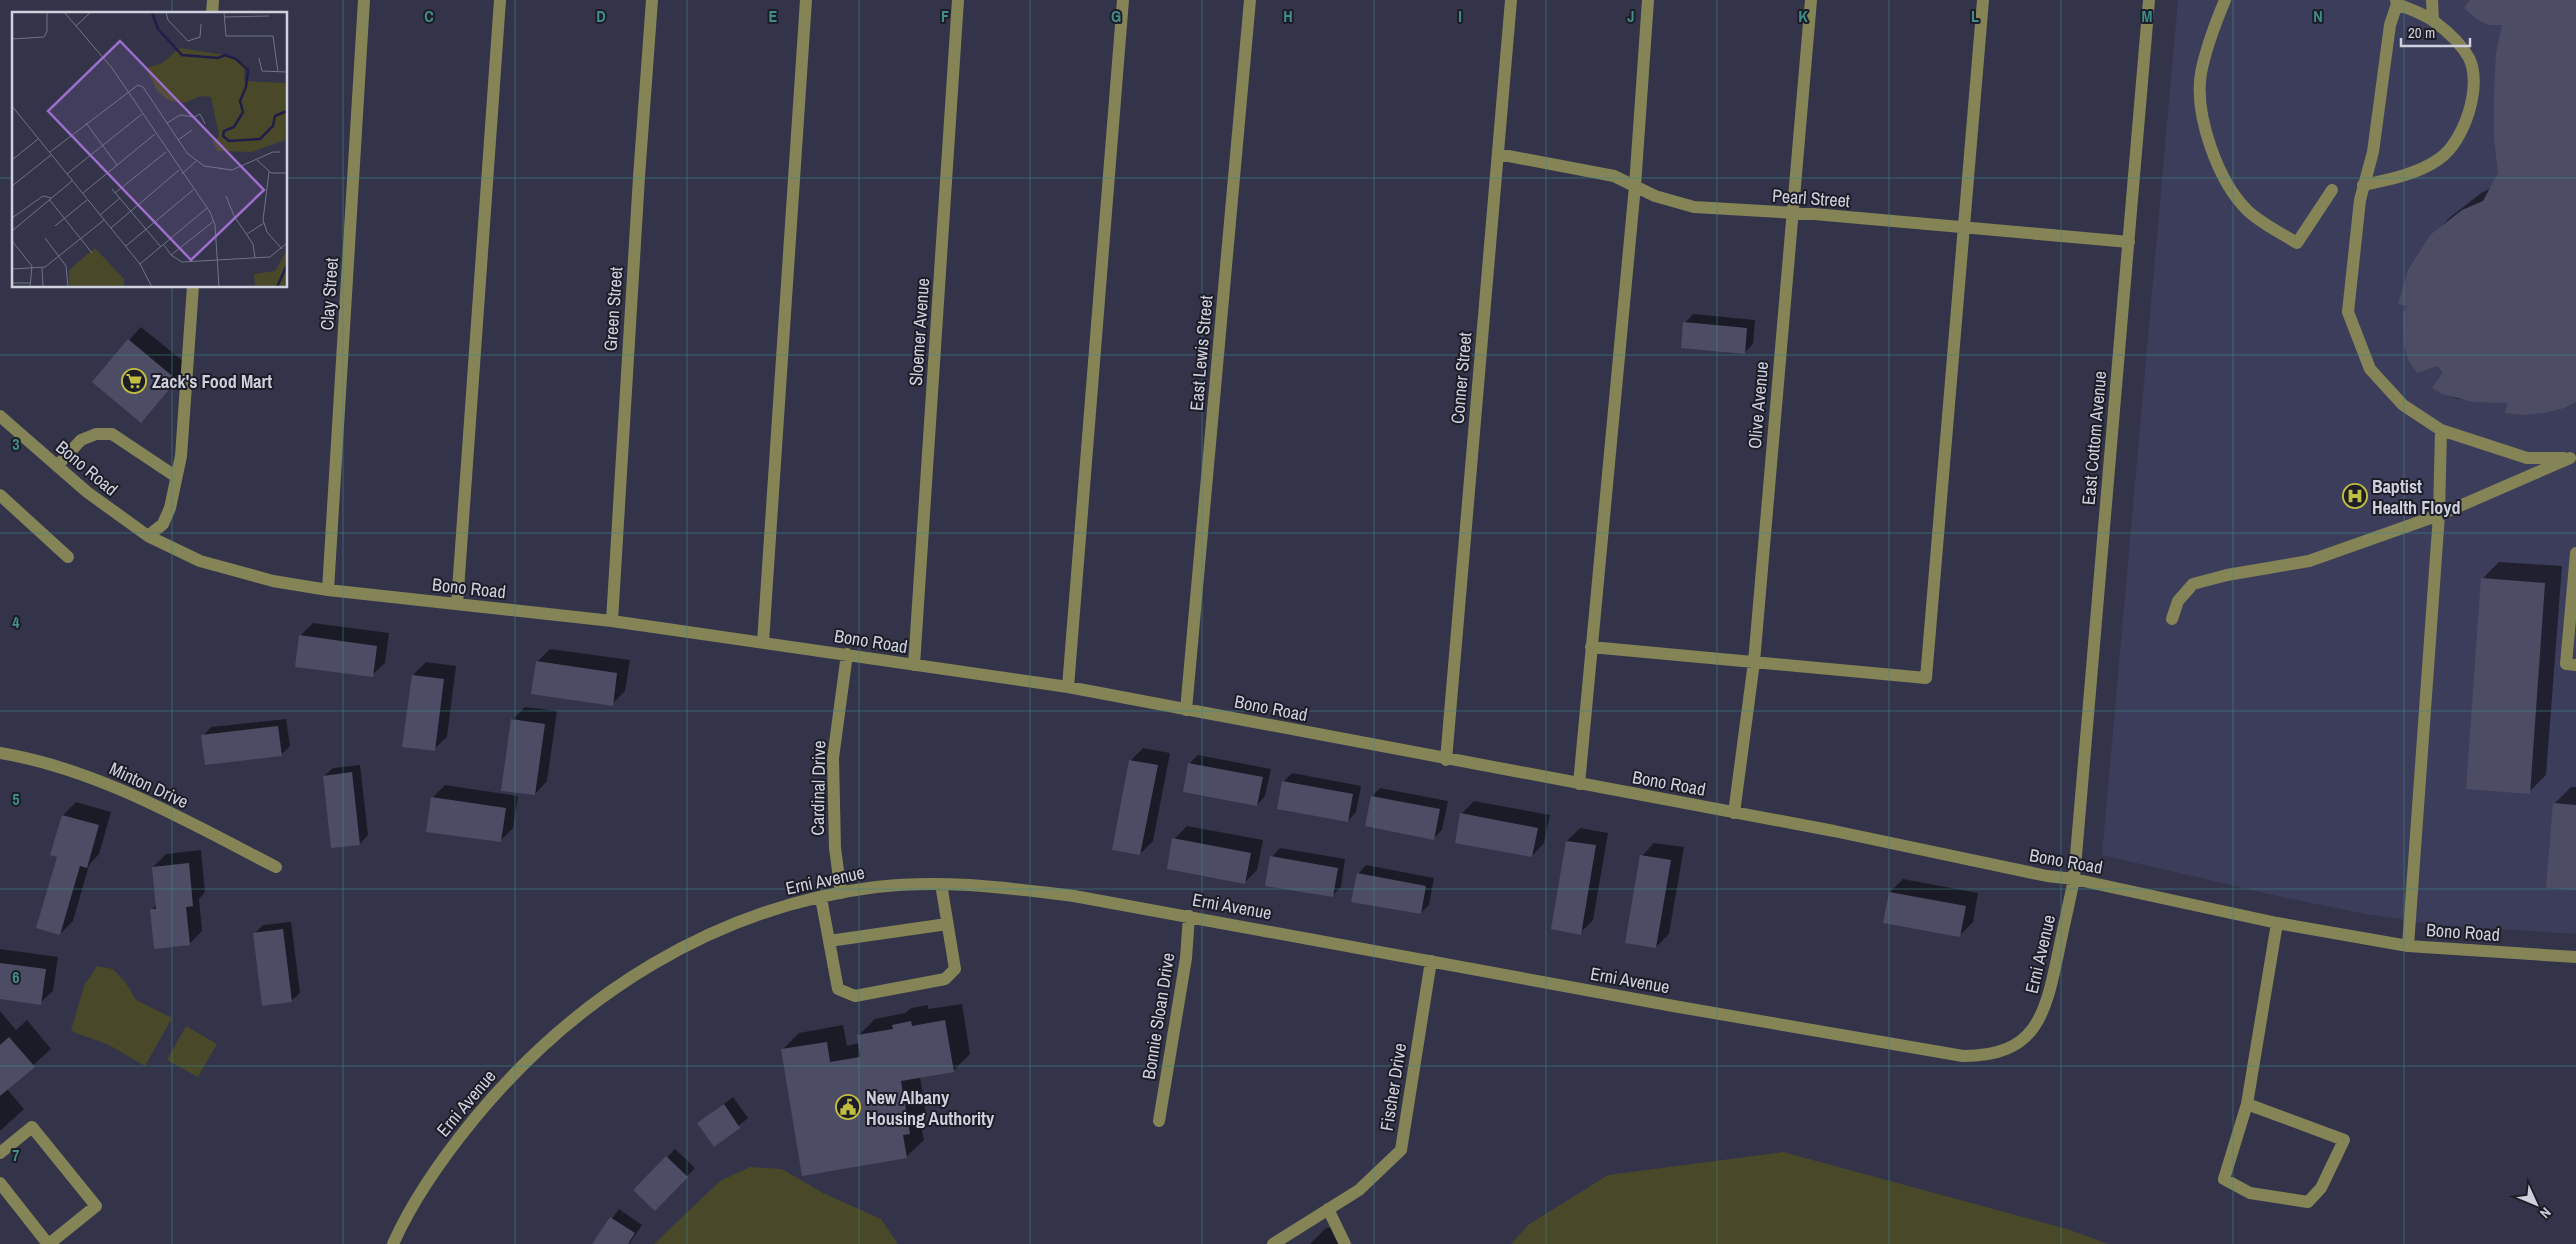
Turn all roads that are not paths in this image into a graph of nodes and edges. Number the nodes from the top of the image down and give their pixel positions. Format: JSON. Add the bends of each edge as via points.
{"nodes":[{"id":1,"x":364,"y":0,"type":"edge"},
{"id":2,"x":500,"y":0,"type":"edge"},
{"id":3,"x":652,"y":0,"type":"edge"},
{"id":4,"x":806,"y":0,"type":"edge"},
{"id":5,"x":958,"y":0,"type":"edge"},
{"id":6,"x":1123,"y":0,"type":"edge"},
{"id":7,"x":1250,"y":0,"type":"edge"},
{"id":8,"x":1511,"y":0,"type":"edge"},
{"id":9,"x":1648,"y":0,"type":"edge"},
{"id":10,"x":1811,"y":0,"type":"edge"},
{"id":11,"x":1983,"y":0,"type":"edge"},
{"id":12,"x":2149,"y":0,"type":"edge"},
{"id":13,"x":2225,"y":0,"type":"edge"},
{"id":14,"x":2432,"y":0,"type":"edge"},
{"id":15,"x":2397,"y":2,"type":"edge"},
{"id":16,"x":2434,"y":20,"type":"junction"},
{"id":17,"x":1498,"y":154,"type":"junction"},
{"id":18,"x":2363,"y":185,"type":"junction"},
{"id":19,"x":1635,"y":186,"type":"junction"},
{"id":20,"x":2332,"y":190,"type":"dead end"},
{"id":21,"x":1791,"y":214,"type":"junction"},
{"id":22,"x":1964,"y":227,"type":"junction"},
{"id":23,"x":2129,"y":242,"type":"junction"},
{"id":24,"x":193,"y":288,"type":"edge"},
{"id":25,"x":0,"y":416,"type":"edge"},
{"id":26,"x":2442,"y":430,"type":"junction"},
{"id":27,"x":2573,"y":457,"type":"edge"},
{"id":28,"x":57,"y":466,"type":"junction"},
{"id":29,"x":175,"y":476,"type":"junction"},
{"id":30,"x":0,"y":495,"type":"edge"},
{"id":31,"x":2439,"y":515,"type":"junction"},
{"id":32,"x":148,"y":536,"type":"junction"},
{"id":33,"x":2576,"y":553,"type":"edge"},
{"id":34,"x":68,"y":557,"type":"dead end"},
{"id":35,"x":328,"y":590,"type":"junction"},
{"id":36,"x":457,"y":604,"type":"junction"},
{"id":37,"x":2172,"y":619,"type":"dead end"},
{"id":38,"x":612,"y":621,"type":"junction"},
{"id":39,"x":763,"y":642,"type":"junction"},
{"id":40,"x":1592,"y":647,"type":"junction"},
{"id":41,"x":847,"y":654,"type":"junction"},
{"id":42,"x":1754,"y":662,"type":"junction"},
{"id":43,"x":914,"y":665,"type":"junction"},
{"id":44,"x":2576,"y":665,"type":"edge"},
{"id":45,"x":1068,"y":687,"type":"junction"},
{"id":46,"x":1186,"y":710,"type":"junction"},
{"id":47,"x":0,"y":753,"type":"edge"},
{"id":48,"x":1446,"y":760,"type":"junction"},
{"id":49,"x":1579,"y":784,"type":"junction"},
{"id":50,"x":1734,"y":813,"type":"junction"},
{"id":51,"x":276,"y":867,"type":"dead end"},
{"id":52,"x":2074,"y":879,"type":"junction"},
{"id":53,"x":940,"y":884,"type":"junction"},
{"id":54,"x":841,"y":894,"type":"junction"},
{"id":55,"x":821,"y":898,"type":"junction"},
{"id":56,"x":1189,"y":916,"type":"junction"},
{"id":57,"x":2277,"y":923,"type":"junction"},
{"id":58,"x":947,"y":924,"type":"junction"},
{"id":59,"x":829,"y":941,"type":"junction"},
{"id":60,"x":2408,"y":946,"type":"junction"},
{"id":61,"x":2576,"y":957,"type":"edge"},
{"id":62,"x":1431,"y":961,"type":"junction"},
{"id":63,"x":2247,"y":1104,"type":"junction"},
{"id":64,"x":1159,"y":1121,"type":"dead end"},
{"id":65,"x":0,"y":1153,"type":"edge"},
{"id":66,"x":0,"y":1184,"type":"edge"},
{"id":67,"x":1328,"y":1210,"type":"junction"},
{"id":68,"x":48,"y":1244,"type":"edge"},
{"id":69,"x":393,"y":1244,"type":"edge"},
{"id":70,"x":1273,"y":1244,"type":"edge"},
{"id":71,"x":1345,"y":1244,"type":"edge"}],
"edges":[{"from":1,"to":35,"type":"street","name":"Clay Street"},
{"from":2,"to":36,"type":"street"},
{"from":3,"to":38,"type":"street","name":"Green Street"},
{"from":4,"to":39,"type":"street"},
{"from":5,"to":43,"type":"street","name":"Sloemer Avenue"},
{"from":6,"to":45,"type":"street"},
{"from":7,"to":46,"type":"street","name":"East Lewis Street"},
{"from":8,"to":17,"type":"street","name":"Conner Street"},
{"from":9,"to":19,"type":"street"},
{"from":10,"to":21,"type":"street","name":"Olive Avenue"},
{"from":11,"to":22,"type":"street"},
{"from":12,"to":23,"type":"street","name":"East Cottom Avenue"},
{"from":13,"to":20,"type":"street","via":[[2208,42],[2201,75],[2203,118],[2220,169],[2248,211],[2297,243]]},
{"from":14,"to":16,"type":"street"},
{"from":15,"to":16,"type":"street"},
{"from":15,"to":18,"type":"street","via":[[2390,25],[2373,152]]},
{"from":16,"to":18,"type":"street","via":[[2469,59],[2474,84],[2469,113],[2457,141],[2439,159],[2398,178]]},
{"from":17,"to":19,"type":"street","name":"Pearl Street","via":[[1614,176]]},
{"from":17,"to":48,"type":"street","name":"Conner Street"},
{"from":18,"to":26,"type":"street","via":[[2348,312],[2370,368],[2403,405]]},
{"from":19,"to":21,"type":"street","name":"Pearl Street","via":[[1655,196],[1694,207]]},
{"from":19,"to":40,"type":"street"},
{"from":21,"to":22,"type":"street","name":"Pearl Street"},
{"from":21,"to":42,"type":"street","name":"Olive Avenue"},
{"from":22,"to":23,"type":"street","name":"Pearl Street"},
{"from":22,"to":42,"type":"street","via":[[1926,678]]},
{"from":23,"to":52,"type":"street","name":"East Cottom Avenue"},
{"from":24,"to":29,"type":"street","via":[[181,456]]},
{"from":25,"to":28,"type":"street","name":"Bono Road"},
{"from":26,"to":27,"type":"street","via":[[2527,458]]},
{"from":26,"to":31,"type":"street"},
{"from":27,"to":31,"type":"street"},
{"from":28,"to":29,"type":"street","via":[[81,440],[96,434],[112,434]]},
{"from":28,"to":32,"type":"street","name":"Bono Road","via":[[110,511]]},
{"from":29,"to":32,"type":"street","via":[[170,508],[163,524]]},
{"from":30,"to":34,"type":"street"},
{"from":31,"to":37,"type":"street","via":[[2309,561],[2194,584],[2178,601]]},
{"from":31,"to":60,"type":"street"},
{"from":32,"to":35,"type":"street","name":"Bono Road","via":[[200,561],[273,581]]},
{"from":33,"to":44,"type":"street","via":[[2566,664]]},
{"from":35,"to":36,"type":"street","name":"Bono Road"},
{"from":36,"to":38,"type":"street","name":"Bono Road"},
{"from":38,"to":39,"type":"street","name":"Bono Road"},
{"from":39,"to":41,"type":"street","name":"Bono Road"},
{"from":40,"to":42,"type":"street"},
{"from":40,"to":49,"type":"street"},
{"from":41,"to":43,"type":"street","name":"Bono Road"},
{"from":41,"to":54,"type":"street","name":"Cardinal Drive","via":[[833,758],[835,848]]},
{"from":42,"to":50,"type":"street","name":"Olive Avenue"},
{"from":43,"to":45,"type":"street","name":"Bono Road"},
{"from":45,"to":46,"type":"street","name":"Bono Road"},
{"from":46,"to":48,"type":"street","name":"Bono Road"},
{"from":47,"to":51,"type":"street","name":"Minton Drive","via":[[93,779],[156,806]]},
{"from":48,"to":49,"type":"street","name":"Bono Road"},
{"from":49,"to":50,"type":"street","name":"Bono Road"},
{"from":50,"to":52,"type":"street","name":"Bono Road"},
{"from":52,"to":57,"type":"street","name":"Bono Road"},
{"from":52,"to":62,"type":"street","name":"Erni Avenue","via":[[2049,999],[2041,1017],[2015,1046],[1980,1056],[1962,1056]]},
{"from":53,"to":54,"type":"street","name":"Erni Avenue","via":[[876,887]]},
{"from":53,"to":56,"type":"street","name":"Erni Avenue","via":[[1065,895]]},
{"from":53,"to":58,"type":"street"},
{"from":54,"to":55,"type":"street","name":"Erni Avenue"},
{"from":55,"to":59,"type":"street"},
{"from":55,"to":69,"type":"street","name":"Erni Avenue","via":[[765,912],[684,945],[620,984],[558,1031],[503,1084],[453,1145],[424,1188]]},
{"from":56,"to":62,"type":"street","name":"Erni Avenue"},
{"from":56,"to":64,"type":"street","name":"Bonnie Sloan Drive","via":[[1186,958]]},
{"from":57,"to":60,"type":"street","name":"Bono Road"},
{"from":57,"to":63,"type":"street"},
{"from":58,"to":59,"type":"street"},
{"from":58,"to":59,"type":"street","via":[[954,969],[945,979],[855,996],[838,989]]},
{"from":60,"to":61,"type":"street","name":"Bono Road"},
{"from":62,"to":67,"type":"street","name":"Fischer Drive","via":[[1401,1150],[1358,1190]]},
{"from":63,"to":63,"type":"street","via":[[2224,1179],[2250,1193],[2308,1202],[2321,1188],[2344,1140]]},
{"from":65,"to":68,"type":"street","via":[[32,1127],[96,1206]]},
{"from":66,"to":68,"type":"street"},
{"from":67,"to":70,"type":"street","name":"Fischer Drive"},
{"from":67,"to":71,"type":"street"}]}
